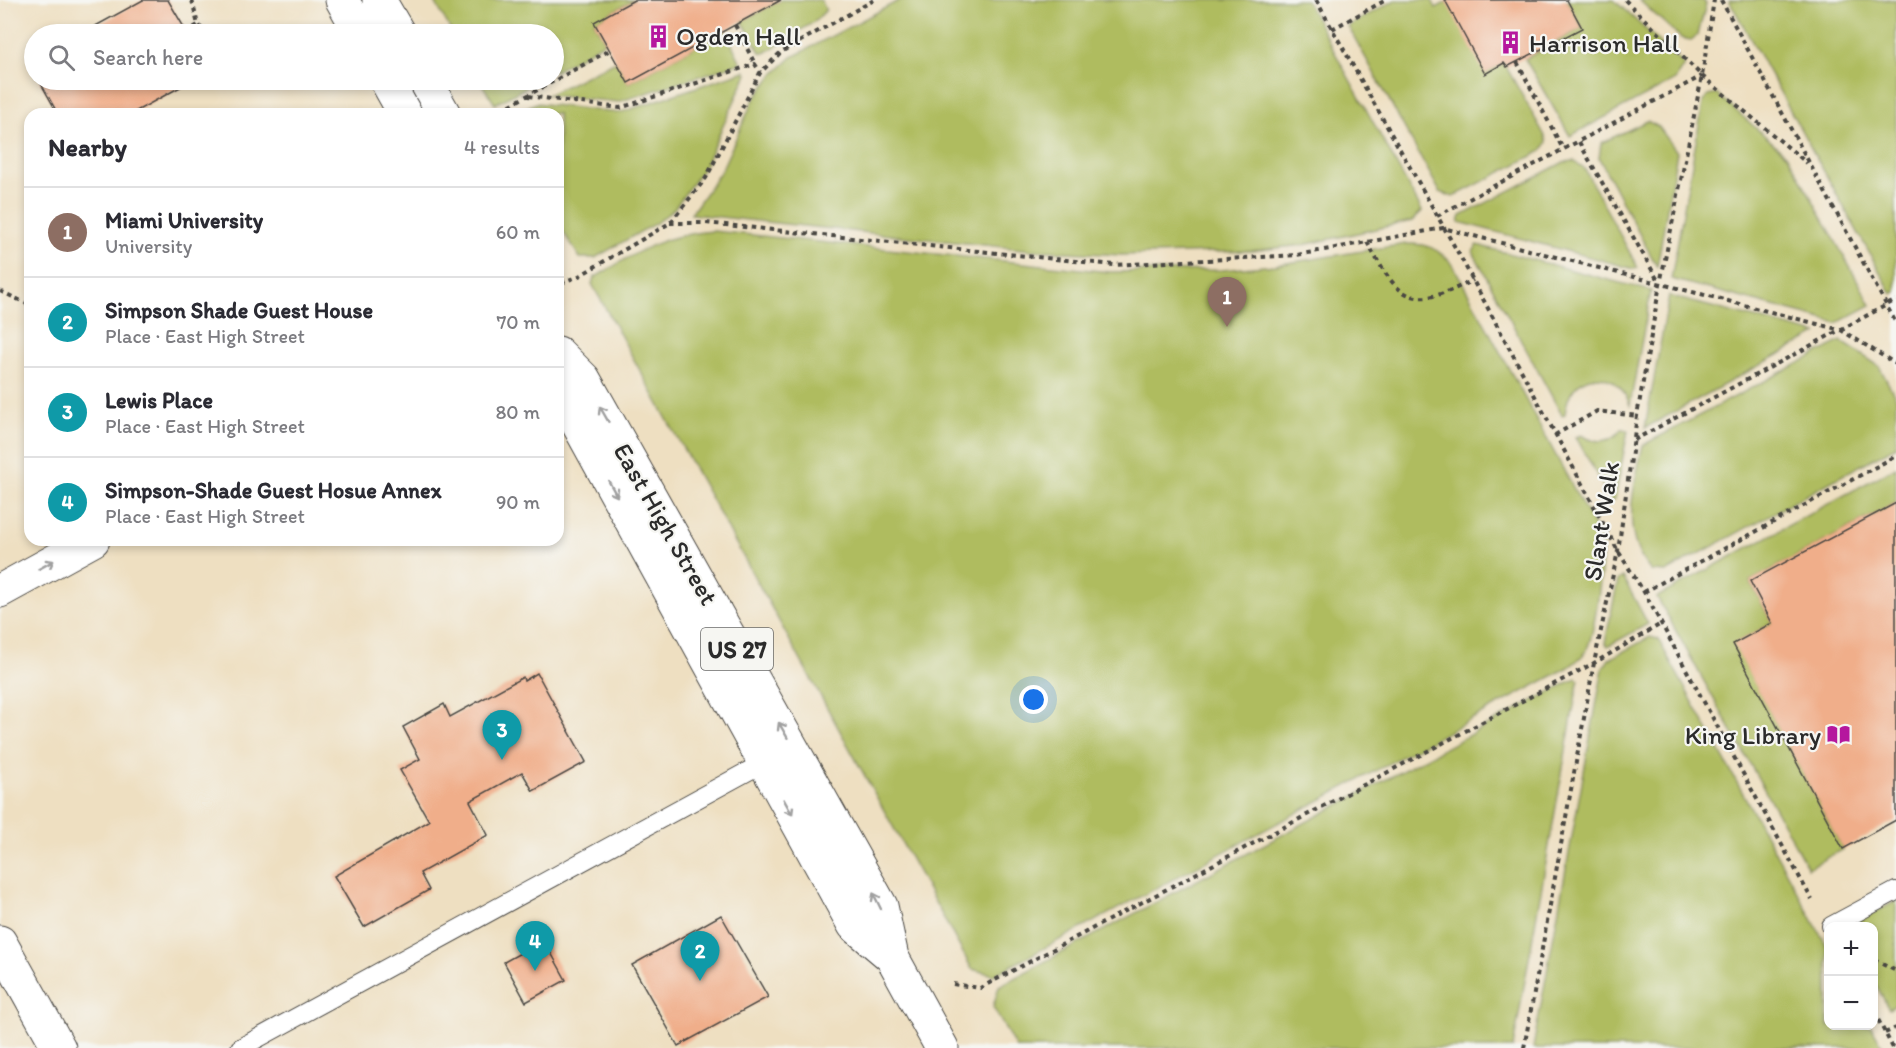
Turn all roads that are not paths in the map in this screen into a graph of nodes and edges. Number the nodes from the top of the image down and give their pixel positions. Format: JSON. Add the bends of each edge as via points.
{"nodes":[{"id":1,"x":342,"y":0,"type":"edge"},
{"id":2,"x":379,"y":0,"type":"edge"},
{"id":3,"x":355,"y":24,"type":"edge"},
{"id":4,"x":393,"y":24,"type":"edge"},
{"id":5,"x":392,"y":90,"type":"edge"},
{"id":6,"x":431,"y":90,"type":"edge"},
{"id":7,"x":402,"y":108,"type":"edge"},
{"id":8,"x":441,"y":108,"type":"edge"},
{"id":9,"x":564,"y":358,"type":"edge"},
{"id":10,"x":564,"y":399,"type":"edge"},
{"id":11,"x":82,"y":546,"type":"edge"},
{"id":12,"x":0,"y":591,"type":"edge"},
{"id":13,"x":763,"y":763,"type":"junction"},
{"id":14,"x":1896,"y":891,"type":"edge"},
{"id":15,"x":1838,"y":922,"type":"edge"},
{"id":16,"x":0,"y":942,"type":"edge"},
{"id":17,"x":892,"y":957,"type":"junction"},
{"id":18,"x":933,"y":1045,"type":"edge"},
{"id":19,"x":59,"y":1048,"type":"edge"},
{"id":20,"x":240,"y":1048,"type":"edge"}],
"edges":[{"from":1,"to":3,"type":"main road"},
{"from":2,"to":4,"type":"main road"},
{"from":5,"to":7,"type":"main road"},
{"from":6,"to":8,"type":"main road"},
{"from":17,"to":9,"type":"main road","name":"East High Street","number":"US 27","one_way":true,"via":[[881,906],[584,379]]},
{"from":10,"to":13,"type":"main road","name":"East High Street","number":"US 27","one_way":true},
{"from":12,"to":11,"type":"main road","one_way":true},
{"from":13,"to":17,"type":"main road","name":"East High Street","number":"US 27","one_way":true,"via":[[854,925]]},
{"from":13,"to":20,"type":"lane"},
{"from":14,"to":15,"type":"lane"},
{"from":16,"to":19,"type":"main road"},
{"from":17,"to":18,"type":"main road","name":"East High Street","number":"US 27"}]}
